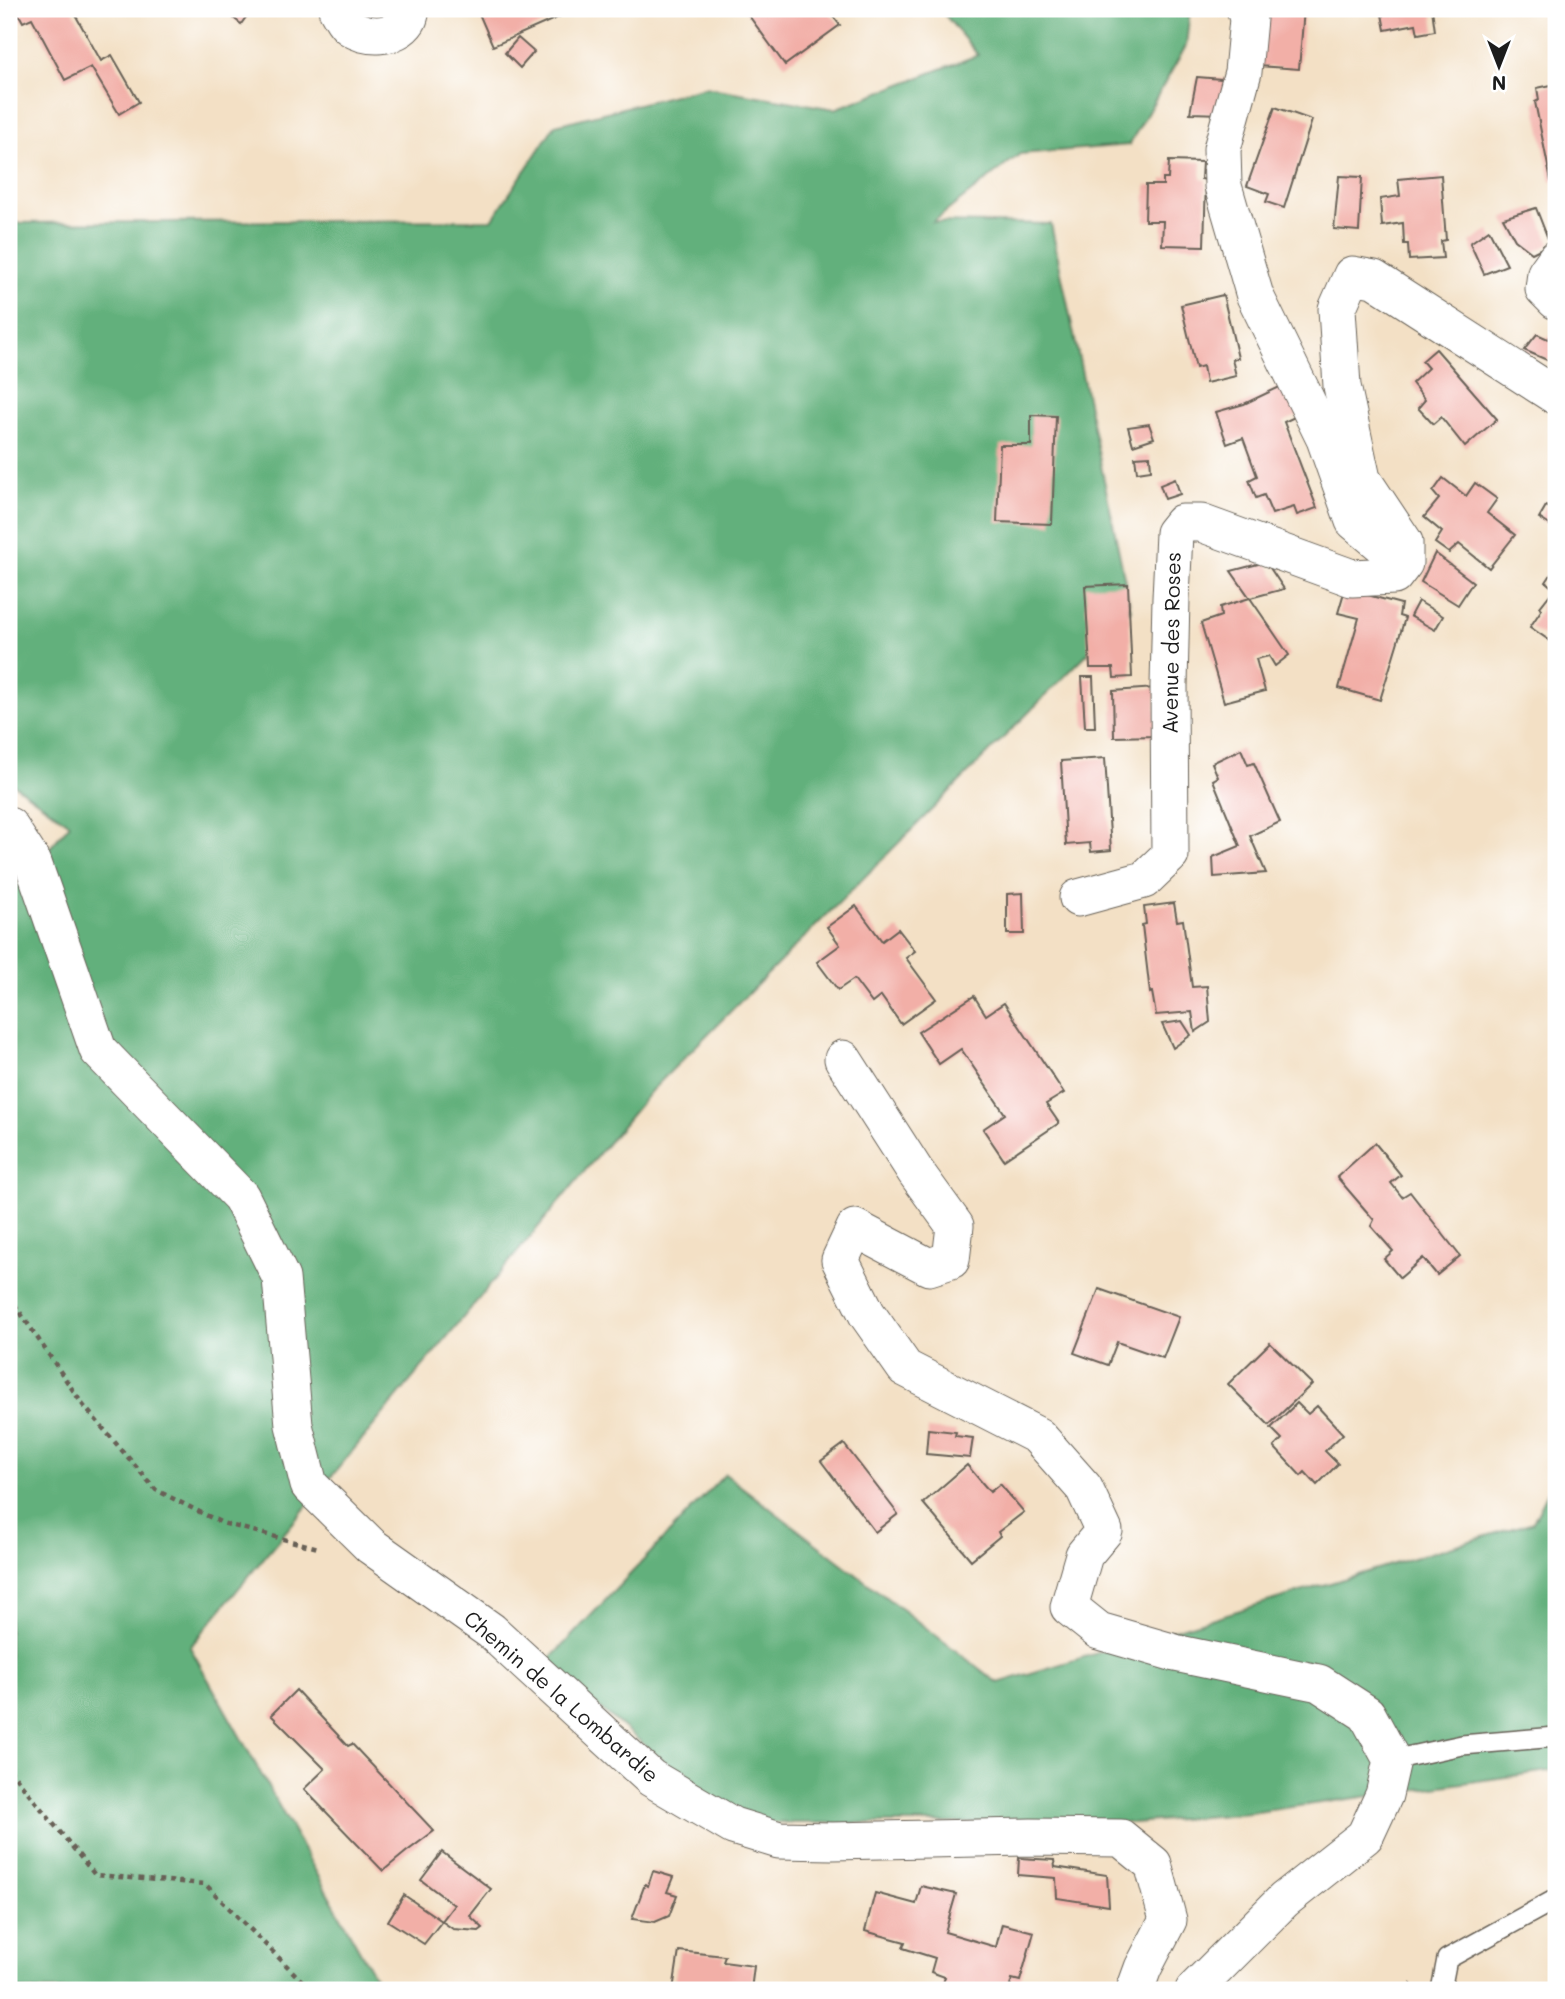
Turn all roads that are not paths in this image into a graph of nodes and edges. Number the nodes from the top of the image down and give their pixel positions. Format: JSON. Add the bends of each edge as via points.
{"nodes":[{"id":1,"x":337,"y":9,"type":"edge"},
{"id":2,"x":411,"y":9,"type":"edge"},
{"id":3,"x":1245,"y":9,"type":"edge"},
{"id":4,"x":1556,"y":259,"type":"edge"},
{"id":5,"x":1556,"y":301,"type":"edge"},
{"id":6,"x":1556,"y":396,"type":"edge"},
{"id":7,"x":1404,"y":563,"type":"junction"},
{"id":8,"x":9,"y":826,"type":"edge"},
{"id":9,"x":1078,"y":898,"type":"dead end"},
{"id":10,"x":843,"y":1059,"type":"dead end"},
{"id":11,"x":1556,"y":1737,"type":"edge"},
{"id":12,"x":1392,"y":1760,"type":"junction"},
{"id":13,"x":1556,"y":1899,"type":"edge"},
{"id":14,"x":1135,"y":1990,"type":"edge"},
{"id":15,"x":1194,"y":1990,"type":"edge"},
{"id":16,"x":1441,"y":1990,"type":"edge"}],
"edges":[{"from":1,"to":2,"type":"street","via":[[348,26],[382,35],[408,20]]},
{"from":3,"to":7,"type":"street","via":[[1242,72],[1222,149],[1223,186],[1255,296],[1325,439],[1354,521]]},
{"from":4,"to":5,"type":"street","via":[[1546,272],[1544,289]]},
{"from":6,"to":7,"type":"street","via":[[1374,279],[1352,275],[1337,309],[1342,386],[1362,480],[1404,542]]},
{"from":7,"to":9,"type":"street","name":"Avenue des Roses","via":[[1394,576],[1352,578],[1201,523],[1182,523],[1174,533],[1171,598],[1170,855],[1144,880]]},
{"from":8,"to":14,"type":"street","name":"Chemin de la Lombardie","via":[[33,863],[98,1050],[241,1197],[276,1266],[281,1278],[294,1425],[309,1485],[371,1546],[491,1631],[651,1778],[733,1826],[779,1840],[1121,1838],[1153,1864],[1168,1920]]},
{"from":10,"to":12,"type":"street","via":[[955,1226],[951,1260],[929,1267],[855,1228],[841,1260],[867,1314],[905,1368],[1038,1436],[1084,1488],[1104,1531],[1084,1555],[1069,1607],[1099,1631],[1175,1653],[1319,1682],[1367,1714]]},
{"from":11,"to":12,"type":"lane","via":[[1462,1745]]},
{"from":12,"to":15,"type":"street","via":[[1384,1795],[1365,1836],[1284,1900]]},
{"from":13,"to":16,"type":"lane","via":[[1447,1959]]}]}
